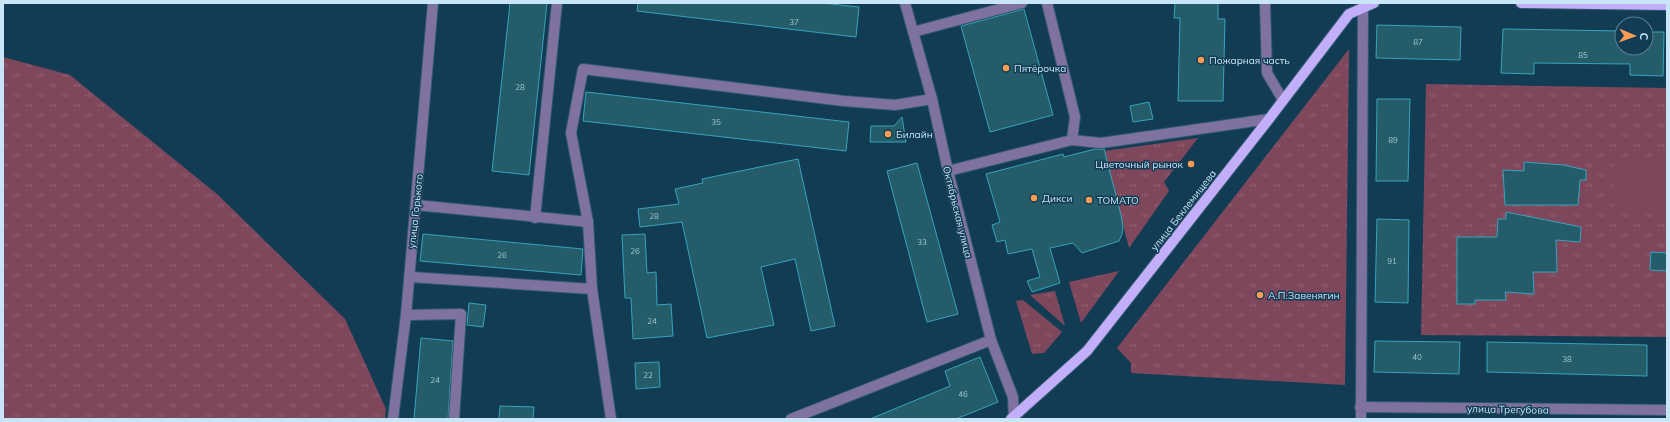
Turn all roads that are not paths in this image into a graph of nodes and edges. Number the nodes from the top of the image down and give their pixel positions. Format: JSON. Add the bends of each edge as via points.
{"nodes":[{"id":1,"x":433,"y":3,"type":"edge"},
{"id":2,"x":557,"y":3,"type":"edge"},
{"id":3,"x":905,"y":3,"type":"edge"},
{"id":4,"x":1022,"y":3,"type":"edge"},
{"id":5,"x":1047,"y":3,"type":"edge"},
{"id":6,"x":1266,"y":3,"type":"edge"},
{"id":7,"x":1374,"y":3,"type":"edge"},
{"id":8,"x":1522,"y":3,"type":"edge"},
{"id":9,"x":1667,"y":6,"type":"edge"},
{"id":10,"x":1363,"y":7,"type":"junction"},
{"id":11,"x":913,"y":32,"type":"junction"},
{"id":12,"x":932,"y":98,"type":"junction"},
{"id":13,"x":1283,"y":100,"type":"junction"},
{"id":14,"x":1269,"y":119,"type":"junction"},
{"id":15,"x":1072,"y":140,"type":"junction"},
{"id":16,"x":948,"y":171,"type":"junction"},
{"id":17,"x":416,"y":205,"type":"junction"},
{"id":18,"x":536,"y":218,"type":"junction"},
{"id":19,"x":588,"y":222,"type":"junction"},
{"id":20,"x":410,"y":277,"type":"junction"},
{"id":21,"x":592,"y":289,"type":"junction"},
{"id":22,"x":406,"y":315,"type":"junction"},
{"id":23,"x":991,"y":340,"type":"junction"},
{"id":24,"x":1360,"y":407,"type":"junction"},
{"id":25,"x":1667,"y":410,"type":"edge"},
{"id":26,"x":1595,"y":414,"type":"edge"},
{"id":27,"x":1013,"y":418,"type":"edge"},
{"id":28,"x":393,"y":419,"type":"edge"},
{"id":29,"x":454,"y":419,"type":"edge"},
{"id":30,"x":612,"y":419,"type":"edge"},
{"id":31,"x":791,"y":419,"type":"edge"},
{"id":32,"x":1361,"y":419,"type":"edge"}],
"edges":[{"from":1,"to":17,"type":"street","name":"улица Горького"},
{"from":2,"to":18,"type":"street"},
{"from":3,"to":11,"type":"street","name":"Октябрьская улица"},
{"from":4,"to":11,"type":"street"},
{"from":5,"to":15,"type":"street","via":[[1075,117]]},
{"from":6,"to":13,"type":"street","via":[[1267,72]]},
{"from":7,"to":10,"type":"main road","name":"улица Беклемищева"},
{"from":8,"to":9,"type":"main road"},
{"from":10,"to":13,"type":"main road","name":"улица Беклемищева","via":[[1349,14]]},
{"from":10,"to":24,"type":"street"},
{"from":11,"to":12,"type":"street","name":"Октябрьская улица"},
{"from":12,"to":16,"type":"street","name":"Октябрьская улица"},
{"from":12,"to":19,"type":"street","via":[[895,105],[844,101],[583,69],[571,133]]},
{"from":13,"to":14,"type":"main road","name":"улица Беклемищева"},
{"from":14,"to":15,"type":"street","via":[[1101,143]]},
{"from":14,"to":27,"type":"main road","name":"улица Беклемищева","via":[[1087,351]]},
{"from":15,"to":16,"type":"street"},
{"from":16,"to":23,"type":"street","name":"Октябрьская улица"},
{"from":17,"to":18,"type":"street"},
{"from":17,"to":20,"type":"street","name":"улица Горького"},
{"from":18,"to":19,"type":"street"},
{"from":19,"to":21,"type":"street"},
{"from":20,"to":21,"type":"street"},
{"from":20,"to":22,"type":"street","name":"улица Горького"},
{"from":21,"to":30,"type":"street"},
{"from":22,"to":28,"type":"street","name":"улица Горького"},
{"from":22,"to":29,"type":"street","via":[[461,314]]},
{"from":23,"to":27,"type":"street","name":"Октябрьская улица","via":[[1013,397]]},
{"from":23,"to":31,"type":"street"},
{"from":24,"to":26,"type":"street","name":"улица Трегубова"},
{"from":24,"to":32,"type":"street"},
{"from":25,"to":26,"type":"street","name":"улица Трегубова"}]}
